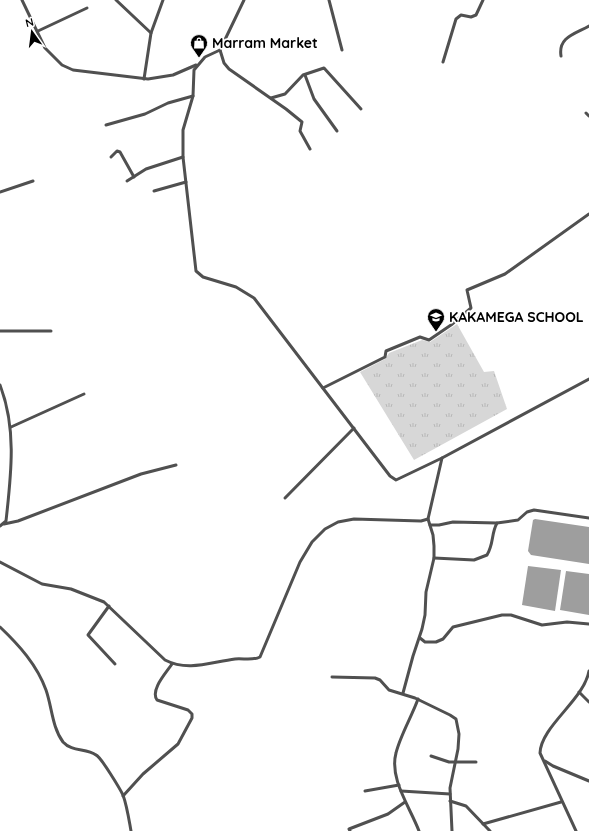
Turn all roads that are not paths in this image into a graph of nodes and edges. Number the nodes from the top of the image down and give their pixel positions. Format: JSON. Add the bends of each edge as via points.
{"nodes":[{"id":1,"x":22,"y":0,"type":"edge"},
{"id":2,"x":116,"y":0,"type":"edge"},
{"id":3,"x":163,"y":0,"type":"edge"},
{"id":4,"x":244,"y":0,"type":"edge"},
{"id":5,"x":330,"y":0,"type":"edge"},
{"id":6,"x":483,"y":0,"type":"edge"},
{"id":7,"x":87,"y":8,"type":"dead end"},
{"id":8,"x":589,"y":26,"type":"edge"},
{"id":9,"x":38,"y":30,"type":"junction"},
{"id":10,"x":151,"y":33,"type":"junction"},
{"id":11,"x":220,"y":50,"type":"junction"},
{"id":12,"x":342,"y":50,"type":"dead end"},
{"id":13,"x":561,"y":56,"type":"dead end"},
{"id":14,"x":443,"y":62,"type":"dead end"},
{"id":15,"x":196,"y":65,"type":"junction"},
{"id":16,"x":305,"y":75,"type":"junction"},
{"id":17,"x":144,"y":79,"type":"junction"},
{"id":18,"x":193,"y":96,"type":"junction"},
{"id":19,"x":271,"y":98,"type":"junction"},
{"id":20,"x":361,"y":109,"type":"dead end"},
{"id":21,"x":586,"y":112,"type":"dead end"},
{"id":22,"x":589,"y":116,"type":"edge"},
{"id":23,"x":106,"y":125,"type":"dead end"},
{"id":24,"x":337,"y":131,"type":"dead end"},
{"id":25,"x":310,"y":149,"type":"dead end"},
{"id":26,"x":111,"y":157,"type":"dead end"},
{"id":27,"x":183,"y":158,"type":"junction"},
{"id":28,"x":134,"y":177,"type":"junction"},
{"id":29,"x":33,"y":181,"type":"dead end"},
{"id":30,"x":127,"y":181,"type":"dead end"},
{"id":31,"x":186,"y":182,"type":"junction"},
{"id":32,"x":154,"y":191,"type":"dead end"},
{"id":33,"x":0,"y":192,"type":"edge"},
{"id":34,"x":589,"y":214,"type":"edge"},
{"id":35,"x":0,"y":331,"type":"edge"},
{"id":36,"x":51,"y":331,"type":"dead end"},
{"id":37,"x":589,"y":379,"type":"edge"},
{"id":38,"x":0,"y":385,"type":"edge"},
{"id":39,"x":323,"y":388,"type":"junction"},
{"id":40,"x":84,"y":394,"type":"dead end"},
{"id":41,"x":11,"y":427,"type":"junction"},
{"id":42,"x":354,"y":428,"type":"junction"},
{"id":43,"x":442,"y":458,"type":"junction"},
{"id":44,"x":176,"y":466,"type":"dead end"},
{"id":45,"x":285,"y":498,"type":"dead end"},
{"id":46,"x":589,"y":518,"type":"edge"},
{"id":47,"x":428,"y":519,"type":"junction"},
{"id":48,"x":497,"y":523,"type":"junction"},
{"id":49,"x":4,"y":524,"type":"junction"},
{"id":50,"x":430,"y":525,"type":"junction"},
{"id":51,"x":0,"y":526,"type":"edge"},
{"id":52,"x":434,"y":558,"type":"junction"},
{"id":53,"x":0,"y":562,"type":"edge"},
{"id":54,"x":109,"y":606,"type":"junction"},
{"id":55,"x":589,"y":624,"type":"edge"},
{"id":56,"x":0,"y":627,"type":"edge"},
{"id":57,"x":420,"y":638,"type":"junction"},
{"id":58,"x":115,"y":664,"type":"dead end"},
{"id":59,"x":172,"y":664,"type":"junction"},
{"id":60,"x":589,"y":671,"type":"edge"},
{"id":61,"x":332,"y":677,"type":"dead end"},
{"id":62,"x":579,"y":692,"type":"junction"},
{"id":63,"x":403,"y":693,"type":"junction"},
{"id":64,"x":418,"y":699,"type":"junction"},
{"id":65,"x":589,"y":702,"type":"edge"},
{"id":66,"x":431,"y":756,"type":"dead end"},
{"id":67,"x":543,"y":760,"type":"junction"},
{"id":68,"x":476,"y":762,"type":"dead end"},
{"id":69,"x":456,"y":763,"type":"junction"},
{"id":70,"x":589,"y":781,"type":"edge"},
{"id":71,"x":399,"y":785,"type":"junction"},
{"id":72,"x":365,"y":791,"type":"dead end"},
{"id":73,"x":401,"y":791,"type":"junction"},
{"id":74,"x":450,"y":794,"type":"junction"},
{"id":75,"x":123,"y":796,"type":"junction"},
{"id":76,"x":450,"y":801,"type":"junction"},
{"id":77,"x":405,"y":802,"type":"junction"},
{"id":78,"x":561,"y":802,"type":"junction"},
{"id":79,"x":483,"y":824,"type":"junction"},
{"id":80,"x":131,"y":831,"type":"edge"},
{"id":81,"x":350,"y":831,"type":"edge"},
{"id":82,"x":418,"y":831,"type":"edge"},
{"id":83,"x":452,"y":831,"type":"edge"},
{"id":84,"x":490,"y":831,"type":"edge"},
{"id":85,"x":576,"y":831,"type":"edge"}],
"edges":[{"from":1,"to":9,"type":"street"},
{"from":2,"to":10,"type":"street"},
{"from":3,"to":10,"type":"street"},
{"from":4,"to":11,"type":"street"},
{"from":5,"to":12,"type":"street"},
{"from":6,"to":14,"type":"street","via":[[476,15],[461,15],[456,19]]},
{"from":7,"to":9,"type":"street"},
{"from":8,"to":13,"type":"street","via":[[565,40],[561,45]]},
{"from":9,"to":17,"type":"street","via":[[45,48],[62,65],[81,72]]},
{"from":10,"to":17,"type":"street"},
{"from":11,"to":15,"type":"street","via":[[205,57]]},
{"from":11,"to":19,"type":"street","via":[[229,69]]},
{"from":15,"to":17,"type":"street","via":[[172,75]]},
{"from":15,"to":18,"type":"street","via":[[192,74]]},
{"from":16,"to":19,"type":"street","via":[[302,75],[285,94]]},
{"from":16,"to":20,"type":"street","via":[[325,69]]},
{"from":16,"to":24,"type":"street","via":[[314,99]]},
{"from":18,"to":23,"type":"street"},
{"from":18,"to":27,"type":"street","via":[[183,130]]},
{"from":19,"to":25,"type":"street","via":[[302,122],[300,131]]},
{"from":21,"to":22,"type":"street"},
{"from":26,"to":28,"type":"street","via":[[120,152]]},
{"from":27,"to":28,"type":"street","via":[[146,169]]},
{"from":27,"to":31,"type":"street"},
{"from":28,"to":30,"type":"street"},
{"from":29,"to":33,"type":"street"},
{"from":31,"to":32,"type":"street"},
{"from":31,"to":39,"type":"street","via":[[194,264],[198,273],[203,277],[236,287],[254,298]]},
{"from":34,"to":39,"type":"street","via":[[505,274],[467,290],[471,308],[429,340],[420,337],[386,351],[385,357]]},
{"from":35,"to":36,"type":"street"},
{"from":37,"to":43,"type":"street"},
{"from":38,"to":41,"type":"street"},
{"from":39,"to":42,"type":"street"},
{"from":40,"to":41,"type":"street"},
{"from":41,"to":49,"type":"street","via":[[11,470]]},
{"from":42,"to":43,"type":"street","via":[[390,476],[396,480]]},
{"from":42,"to":45,"type":"street"},
{"from":43,"to":47,"type":"street"},
{"from":44,"to":49,"type":"street","via":[[141,474]]},
{"from":46,"to":48,"type":"street","via":[[534,510],[527,512],[520,519]]},
{"from":47,"to":50,"type":"street"},
{"from":47,"to":59,"type":"street","via":[[354,519],[338,522],[324,529],[312,542],[300,562],[260,657],[195,666]]},
{"from":48,"to":50,"type":"street","via":[[453,522],[439,526]]},
{"from":48,"to":52,"type":"street","via":[[493,546],[487,555],[474,560]]},
{"from":49,"to":51,"type":"street"},
{"from":50,"to":52,"type":"street"},
{"from":52,"to":57,"type":"street","via":[[426,592]]},
{"from":53,"to":54,"type":"street","via":[[42,584],[86,594]]},
{"from":54,"to":58,"type":"street","via":[[88,635]]},
{"from":54,"to":59,"type":"street","via":[[160,656]]},
{"from":55,"to":57,"type":"street","via":[[567,622],[542,625],[511,615],[502,615],[453,627],[443,640],[436,642],[425,642]]},
{"from":56,"to":75,"type":"street","via":[[30,659],[38,672],[63,742],[69,748],[96,754]]},
{"from":57,"to":63,"type":"street"},
{"from":59,"to":75,"type":"street","via":[[157,686],[154,696],[157,700],[188,710],[192,718],[178,744],[143,774]]},
{"from":60,"to":62,"type":"street"},
{"from":61,"to":63,"type":"street","via":[[375,678],[390,690]]},
{"from":62,"to":65,"type":"street"},
{"from":62,"to":67,"type":"street","via":[[542,744],[540,753]]},
{"from":63,"to":64,"type":"street"},
{"from":64,"to":69,"type":"street","via":[[456,719],[459,734]]},
{"from":64,"to":71,"type":"street","via":[[396,752],[395,765]]},
{"from":66,"to":69,"type":"street"},
{"from":67,"to":70,"type":"street"},
{"from":67,"to":78,"type":"street"},
{"from":68,"to":69,"type":"street"},
{"from":69,"to":74,"type":"street"},
{"from":71,"to":72,"type":"street"},
{"from":71,"to":73,"type":"street"},
{"from":73,"to":74,"type":"street"},
{"from":73,"to":77,"type":"street"},
{"from":74,"to":76,"type":"street"},
{"from":75,"to":80,"type":"street"},
{"from":76,"to":79,"type":"street","via":[[466,806]]},
{"from":76,"to":83,"type":"street"},
{"from":77,"to":81,"type":"street","via":[[388,814],[349,829]]},
{"from":77,"to":82,"type":"street"},
{"from":78,"to":79,"type":"street"},
{"from":78,"to":85,"type":"street"},
{"from":79,"to":84,"type":"street"}]}
